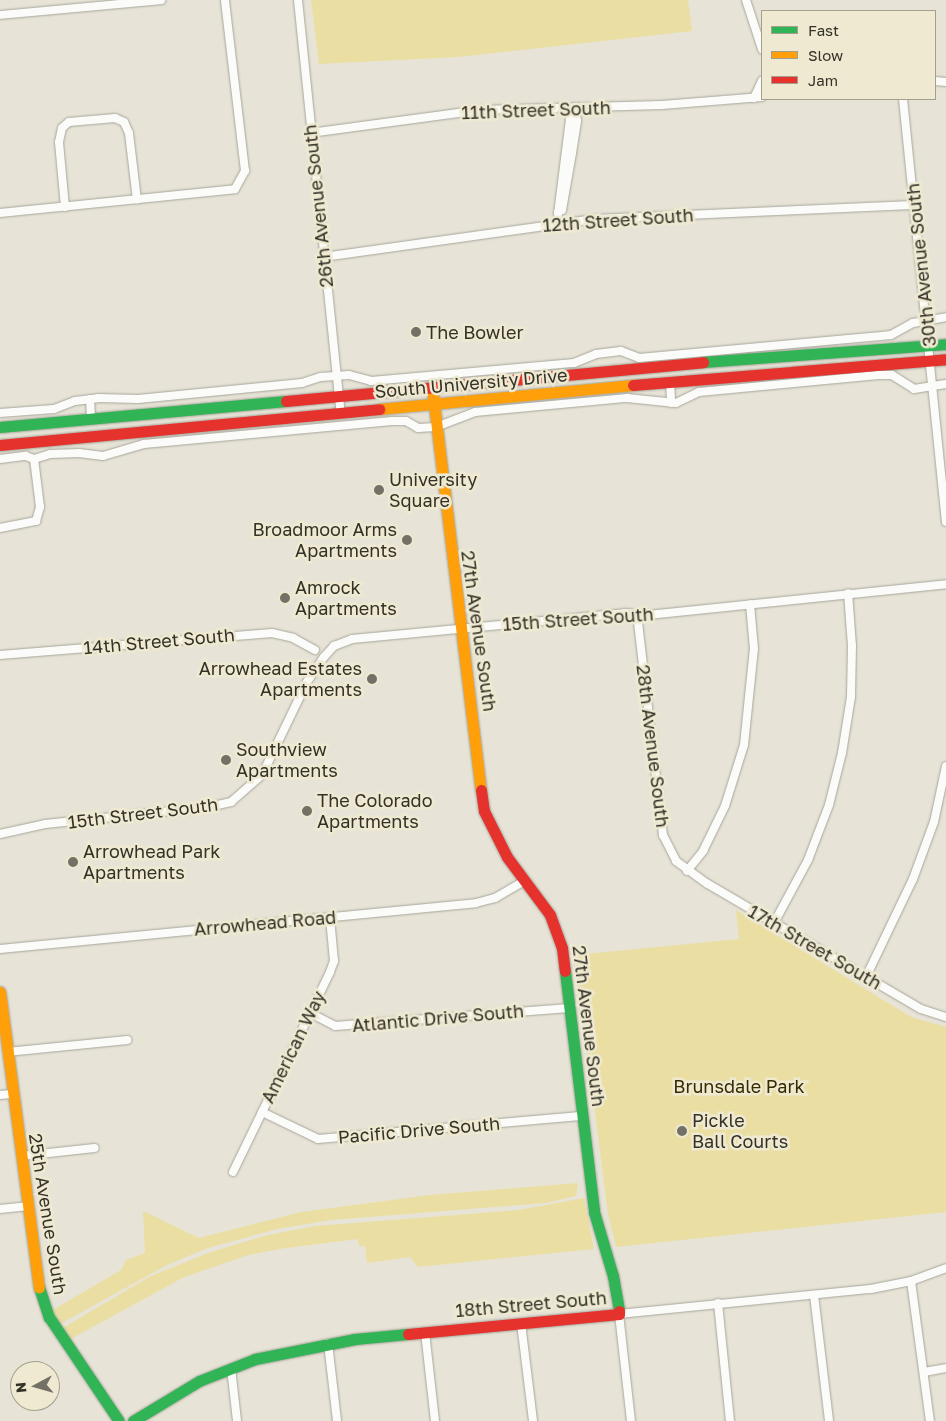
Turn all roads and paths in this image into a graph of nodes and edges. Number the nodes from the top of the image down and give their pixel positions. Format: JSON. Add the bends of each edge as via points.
{"nodes":[{"id":1,"x":160,"y":0,"type":"edge"},
{"id":2,"x":225,"y":0,"type":"edge"},
{"id":3,"x":298,"y":0,"type":"edge"},
{"id":4,"x":746,"y":0,"type":"edge"},
{"id":5,"x":0,"y":15,"type":"edge"},
{"id":6,"x":761,"y":46,"type":"edge"},
{"id":7,"x":758,"y":97,"type":"edge"},
{"id":8,"x":903,"y":100,"type":"edge"},
{"id":9,"x":575,"y":107,"type":"junction"},
{"id":10,"x":310,"y":133,"type":"junction"},
{"id":11,"x":138,"y":200,"type":"junction"},
{"id":12,"x":914,"y":205,"type":"junction"},
{"id":13,"x":65,"y":207,"type":"junction"},
{"id":14,"x":0,"y":213,"type":"edge"},
{"id":15,"x":557,"y":223,"type":"junction"},
{"id":16,"x":324,"y":257,"type":"junction"},
{"id":17,"x":946,"y":317,"type":"edge"},
{"id":18,"x":928,"y":319,"type":"junction"},
{"id":19,"x":946,"y":344,"type":"edge"},
{"id":20,"x":930,"y":345,"type":"junction"},
{"id":21,"x":608,"y":352,"type":"junction"},
{"id":22,"x":735,"y":359,"type":"junction"},
{"id":23,"x":946,"y":359,"type":"edge"},
{"id":24,"x":931,"y":360,"type":"junction"},
{"id":25,"x":611,"y":370,"type":"junction"},
{"id":26,"x":336,"y":376,"type":"junction"},
{"id":27,"x":670,"y":381,"type":"junction"},
{"id":28,"x":946,"y":384,"type":"edge"},
{"id":29,"x":432,"y":387,"type":"junction"},
{"id":30,"x":934,"y":387,"type":"junction"},
{"id":31,"x":553,"y":392,"type":"junction"},
{"id":32,"x":339,"y":395,"type":"junction"},
{"id":33,"x":90,"y":399,"type":"junction"},
{"id":34,"x":671,"y":403,"type":"junction"},
{"id":35,"x":434,"y":404,"type":"junction"},
{"id":36,"x":0,"y":413,"type":"edge"},
{"id":37,"x":160,"y":413,"type":"junction"},
{"id":38,"x":341,"y":413,"type":"junction"},
{"id":39,"x":91,"y":419,"type":"junction"},
{"id":40,"x":0,"y":427,"type":"edge"},
{"id":41,"x":436,"y":427,"type":"junction"},
{"id":42,"x":101,"y":435,"type":"junction"},
{"id":43,"x":22,"y":443,"type":"junction"},
{"id":44,"x":0,"y":445,"type":"edge"},
{"id":45,"x":0,"y":459,"type":"edge"},
{"id":46,"x":34,"y":459,"type":"junction"},
{"id":47,"x":946,"y":522,"type":"edge"},
{"id":48,"x":0,"y":528,"type":"edge"},
{"id":49,"x":946,"y":584,"type":"edge"},
{"id":50,"x":848,"y":593,"type":"junction"},
{"id":51,"x":750,"y":604,"type":"junction"},
{"id":52,"x":637,"y":614,"type":"junction"},
{"id":53,"x":462,"y":628,"type":"junction"},
{"id":54,"x":315,"y":650,"type":"dead end"},
{"id":55,"x":0,"y":655,"type":"edge"},
{"id":56,"x":946,"y":766,"type":"edge"},
{"id":57,"x":0,"y":834,"type":"edge"},
{"id":58,"x":687,"y":871,"type":"junction"},
{"id":59,"x":524,"y":881,"type":"junction"},
{"id":60,"x":330,"y":918,"type":"junction"},
{"id":61,"x":774,"y":923,"type":"junction"},
{"id":62,"x":0,"y":949,"type":"edge"},
{"id":63,"x":866,"y":977,"type":"junction"},
{"id":64,"x":0,"y":992,"type":"edge"},
{"id":65,"x":569,"y":1008,"type":"junction"},
{"id":66,"x":310,"y":1013,"type":"junction"},
{"id":67,"x":946,"y":1017,"type":"edge"},
{"id":68,"x":128,"y":1040,"type":"dead end"},
{"id":69,"x":7,"y":1052,"type":"junction"},
{"id":70,"x":12,"y":1094,"type":"junction"},
{"id":71,"x":0,"y":1095,"type":"edge"},
{"id":72,"x":262,"y":1112,"type":"junction"},
{"id":73,"x":582,"y":1116,"type":"junction"},
{"id":74,"x":95,"y":1148,"type":"dead end"},
{"id":75,"x":21,"y":1156,"type":"junction"},
{"id":76,"x":233,"y":1172,"type":"dead end"},
{"id":77,"x":27,"y":1206,"type":"junction"},
{"id":78,"x":0,"y":1209,"type":"edge"},
{"id":79,"x":946,"y":1268,"type":"edge"},
{"id":80,"x":911,"y":1281,"type":"junction"},
{"id":81,"x":814,"y":1294,"type":"junction"},
{"id":82,"x":718,"y":1303,"type":"junction"},
{"id":83,"x":619,"y":1314,"type":"junction"},
{"id":84,"x":521,"y":1323,"type":"junction"},
{"id":85,"x":426,"y":1332,"type":"junction"},
{"id":86,"x":328,"y":1343,"type":"junction"},
{"id":87,"x":231,"y":1368,"type":"junction"},
{"id":88,"x":946,"y":1368,"type":"edge"},
{"id":89,"x":924,"y":1372,"type":"junction"},
{"id":90,"x":119,"y":1421,"type":"edge"},
{"id":91,"x":133,"y":1421,"type":"edge"},
{"id":92,"x":237,"y":1421,"type":"edge"},
{"id":93,"x":337,"y":1421,"type":"edge"},
{"id":94,"x":435,"y":1421,"type":"edge"},
{"id":95,"x":532,"y":1421,"type":"edge"},
{"id":96,"x":631,"y":1421,"type":"edge"},
{"id":97,"x":730,"y":1421,"type":"edge"},
{"id":98,"x":829,"y":1421,"type":"edge"},
{"id":99,"x":930,"y":1421,"type":"edge"}],
"edges":[{"from":1,"to":5,"type":"street"},
{"from":2,"to":11,"type":"street","via":[[241,127],[243,178],[229,192]]},
{"from":3,"to":10,"type":"street","name":"26th Avenue South"},
{"from":4,"to":6,"type":"street"},
{"from":7,"to":9,"type":"street","name":"11th Street South","via":[[662,106]]},
{"from":8,"to":12,"type":"street","name":"30th Avenue South"},
{"from":9,"to":10,"type":"street","name":"11th Street South","via":[[480,110]]},
{"from":9,"to":15,"type":"street","via":[[577,121]]},
{"from":10,"to":16,"type":"street","name":"26th Avenue South"},
{"from":11,"to":13,"type":"street"},
{"from":11,"to":13,"type":"street","via":[[129,133],[124,122],[114,118],[69,122],[62,128],[59,142]]},
{"from":12,"to":15,"type":"street","name":"12th Street South"},
{"from":12,"to":18,"type":"street","name":"30th Avenue South"},
{"from":13,"to":14,"type":"street"},
{"from":15,"to":16,"type":"street","name":"12th Street South"},
{"from":16,"to":26,"type":"street","name":"26th Avenue South"},
{"from":17,"to":18,"type":"street"},
{"from":18,"to":20,"type":"street","name":"30th Avenue South"},
{"from":18,"to":21,"type":"street","via":[[891,335],[639,358],[621,351]]},
{"from":19,"to":20,"type":"main road","name":"South University Drive"},
{"from":20,"to":22,"type":"main road","name":"South University Drive"},
{"from":20,"to":24,"type":"street","name":"30th Avenue South"},
{"from":21,"to":25,"type":"street"},
{"from":21,"to":26,"type":"street","via":[[574,363],[371,381],[349,375]]},
{"from":22,"to":25,"type":"main road","name":"South University Drive"},
{"from":22,"to":27,"type":"main road","via":[[725,367],[675,372]]},
{"from":23,"to":24,"type":"main road","name":"South University Drive"},
{"from":24,"to":27,"type":"main road","name":"South University Drive"},
{"from":24,"to":30,"type":"street","name":"30th Avenue South"},
{"from":25,"to":29,"type":"main road","name":"South University Drive"},
{"from":25,"to":31,"type":"main road","via":[[600,381],[570,383]]},
{"from":26,"to":32,"type":"street","name":"26th Avenue South"},
{"from":26,"to":33,"type":"street","via":[[302,383],[138,399]]},
{"from":27,"to":31,"type":"main road","name":"South University Drive"},
{"from":27,"to":34,"type":"street"},
{"from":28,"to":30,"type":"street"},
{"from":29,"to":32,"type":"main road","name":"South University Drive"},
{"from":29,"to":35,"type":"main road","name":"27th Avenue South"},
{"from":30,"to":34,"type":"street","via":[[914,389],[892,374],[699,392]]},
{"from":30,"to":47,"type":"street","name":"30th Avenue South"},
{"from":31,"to":35,"type":"main road","name":"South University Drive"},
{"from":32,"to":37,"type":"main road","name":"South University Drive"},
{"from":32,"to":38,"type":"street","name":"26th Avenue South"},
{"from":33,"to":36,"type":"street","via":[[54,409]]},
{"from":33,"to":39,"type":"street"},
{"from":34,"to":41,"type":"street","via":[[627,398],[481,412]]},
{"from":35,"to":38,"type":"main road","name":"South University Drive"},
{"from":35,"to":41,"type":"main road","name":"27th Avenue South"},
{"from":37,"to":39,"type":"main road","name":"South University Drive"},
{"from":37,"to":42,"type":"main road","via":[[148,420],[108,425],[103,427]]},
{"from":38,"to":42,"type":"main road","name":"South University Drive"},
{"from":39,"to":40,"type":"main road","name":"South University Drive"},
{"from":39,"to":43,"type":"main road","via":[[85,428],[30,435]]},
{"from":41,"to":46,"type":"street","via":[[418,428],[406,421],[392,421],[144,444],[103,456],[50,454]]},
{"from":41,"to":53,"type":"main road","name":"27th Avenue South"},
{"from":42,"to":43,"type":"main road","name":"South University Drive"},
{"from":43,"to":44,"type":"main road","name":"South University Drive"},
{"from":45,"to":46,"type":"street"},
{"from":46,"to":48,"type":"street","via":[[40,507],[36,521]]},
{"from":49,"to":50,"type":"street","name":"15th Street South"},
{"from":50,"to":51,"type":"street","name":"15th Street South"},
{"from":50,"to":61,"type":"street","via":[[851,697],[842,753],[829,805],[808,860]]},
{"from":51,"to":52,"type":"street","name":"15th Street South"},
{"from":51,"to":58,"type":"street","via":[[754,649],[744,745],[725,806],[703,851]]},
{"from":52,"to":53,"type":"street","name":"15th Street South"},
{"from":52,"to":58,"type":"street","name":"28th Avenue South","via":[[663,835],[670,852]]},
{"from":53,"to":57,"type":"street","name":"15th Street South","via":[[352,639],[334,646],[307,682],[262,775],[231,802],[45,824]]},
{"from":53,"to":59,"type":"main road","name":"27th Avenue South","via":[[486,820]]},
{"from":54,"to":55,"type":"street","name":"14th Street South","via":[[293,638],[272,633]]},
{"from":56,"to":63,"type":"street","via":[[934,822],[913,879]]},
{"from":58,"to":61,"type":"street","name":"17th Street South"},
{"from":59,"to":60,"type":"street","name":"Arrowhead Road","via":[[495,898],[476,903]]},
{"from":59,"to":65,"type":"main road","name":"27th Avenue South","via":[[545,906],[557,932]]},
{"from":60,"to":62,"type":"street","name":"Arrowhead Road"},
{"from":60,"to":66,"type":"street","name":"American Way","via":[[334,961]]},
{"from":61,"to":63,"type":"street","name":"17th Street South"},
{"from":63,"to":67,"type":"street","name":"17th Street South","via":[[921,1009]]},
{"from":64,"to":69,"type":"main road","name":"25th Avenue South"},
{"from":65,"to":66,"type":"street","name":"Atlantic Drive South","via":[[336,1026]]},
{"from":65,"to":73,"type":"main road","name":"27th Avenue South"},
{"from":66,"to":72,"type":"street","name":"American Way"},
{"from":68,"to":69,"type":"street"},
{"from":69,"to":70,"type":"main road","name":"25th Avenue South"},
{"from":70,"to":71,"type":"street"},
{"from":70,"to":75,"type":"main road","name":"25th Avenue South"},
{"from":72,"to":73,"type":"street","name":"Pacific Drive South","via":[[318,1139]]},
{"from":72,"to":76,"type":"street","name":"American Way"},
{"from":73,"to":83,"type":"main road","name":"27th Avenue South","via":[[597,1229],[613,1276]]},
{"from":74,"to":75,"type":"street"},
{"from":75,"to":77,"type":"main road","name":"25th Avenue South"},
{"from":77,"to":78,"type":"street"},
{"from":77,"to":90,"type":"main road","name":"25th Avenue South","via":[[42,1302]]},
{"from":79,"to":80,"type":"street","name":"18th Street South"},
{"from":80,"to":81,"type":"street","name":"18th Street South"},
{"from":80,"to":89,"type":"street"},
{"from":81,"to":82,"type":"street","name":"18th Street South"},
{"from":81,"to":98,"type":"street"},
{"from":82,"to":83,"type":"street","name":"18th Street South"},
{"from":82,"to":97,"type":"street"},
{"from":83,"to":84,"type":"main road","name":"18th Street South"},
{"from":83,"to":96,"type":"street","name":"27th Avenue South"},
{"from":84,"to":85,"type":"main road","name":"18th Street South"},
{"from":84,"to":95,"type":"street"},
{"from":85,"to":86,"type":"main road","name":"18th Street South"},
{"from":85,"to":94,"type":"street"},
{"from":86,"to":87,"type":"main road","name":"18th Street South","via":[[255,1359]]},
{"from":86,"to":93,"type":"street"},
{"from":87,"to":91,"type":"main road","name":"18th Street South","via":[[168,1398]]},
{"from":87,"to":92,"type":"street"},
{"from":88,"to":89,"type":"street"},
{"from":89,"to":99,"type":"street"}]}
